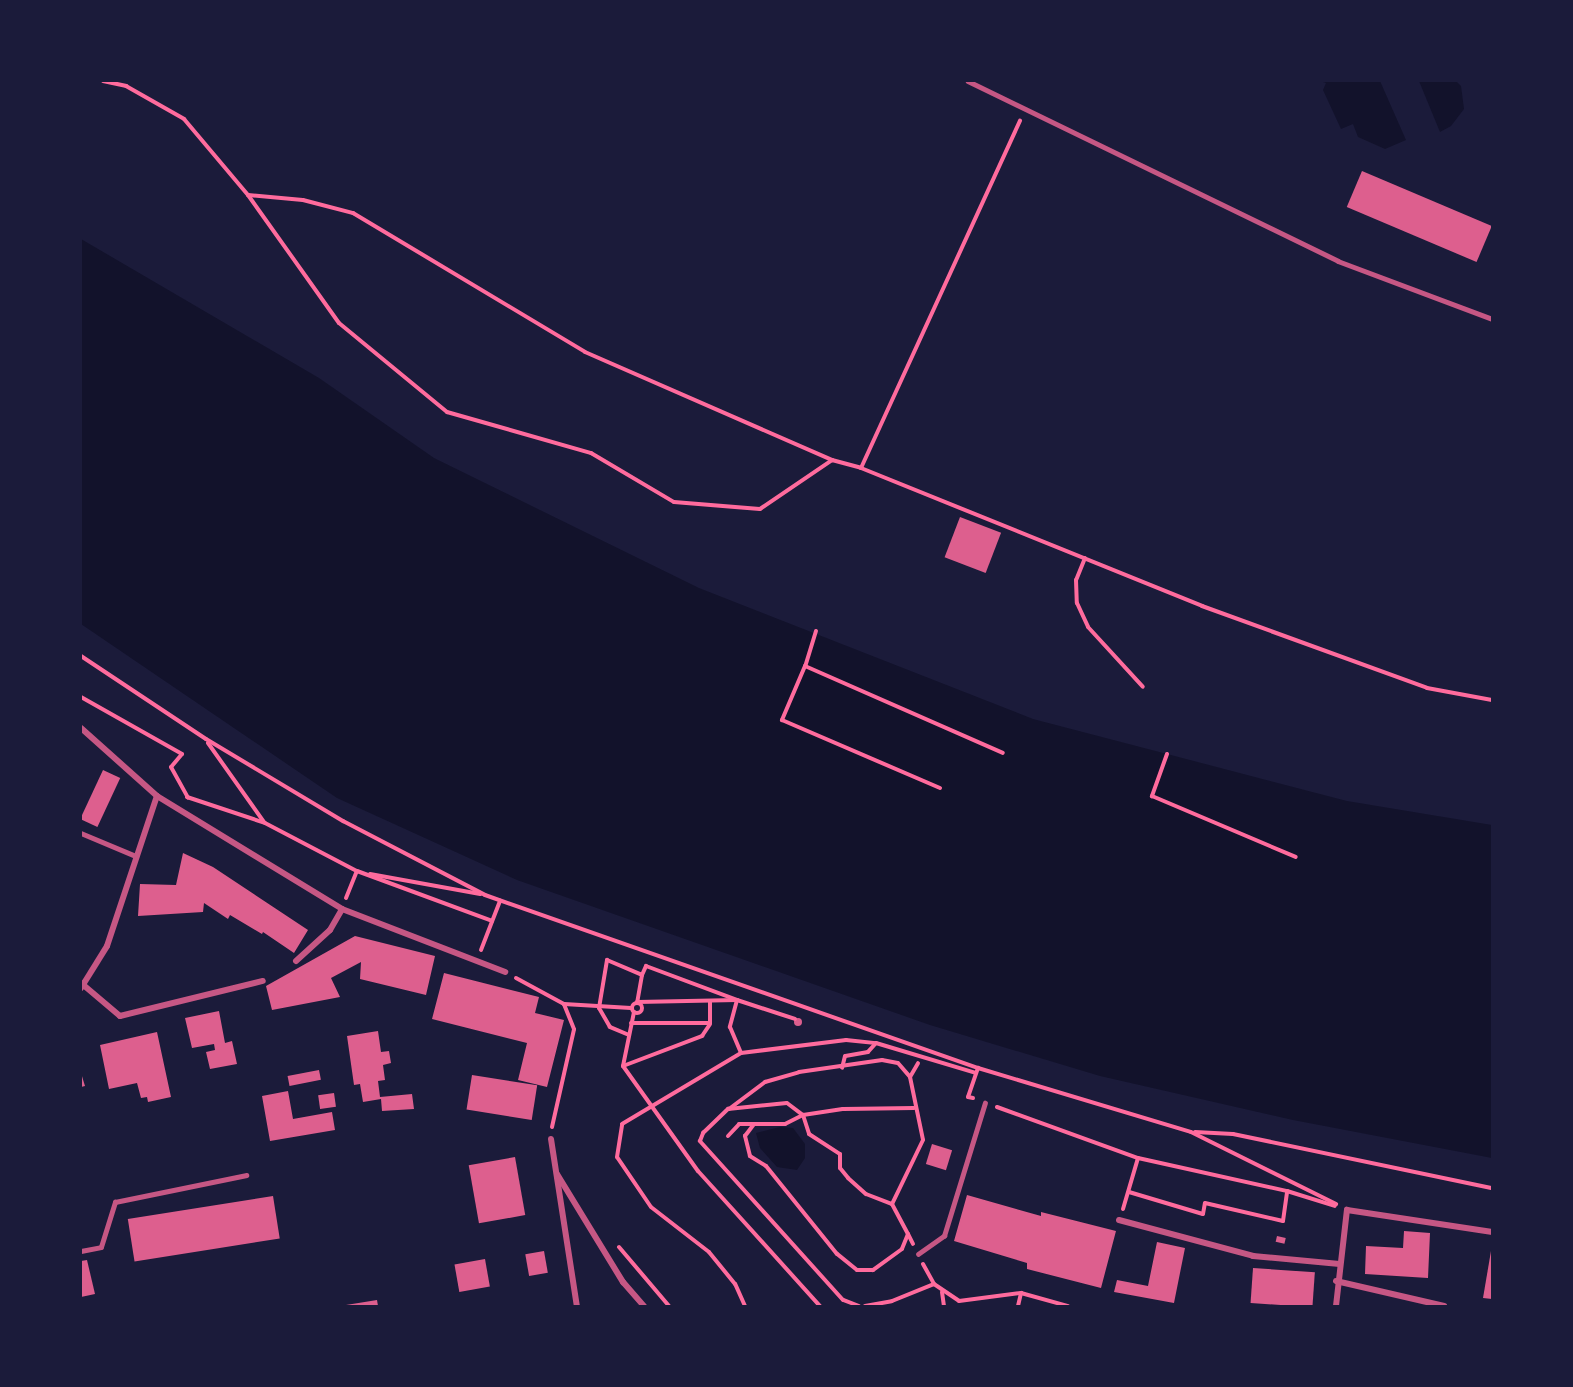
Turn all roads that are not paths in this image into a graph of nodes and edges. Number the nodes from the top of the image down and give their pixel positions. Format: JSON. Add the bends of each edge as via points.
{"nodes":[{"id":1,"x":968,"y":81,"type":"edge"},
{"id":2,"x":1492,"y":319,"type":"edge"},
{"id":3,"x":81,"y":728,"type":"edge"},
{"id":4,"x":157,"y":796,"type":"junction"},
{"id":5,"x":81,"y":833,"type":"edge"},
{"id":6,"x":136,"y":856,"type":"junction"},
{"id":7,"x":342,"y":909,"type":"junction"},
{"id":8,"x":296,"y":962,"type":"dead end"},
{"id":9,"x":505,"y":972,"type":"road end"},
{"id":10,"x":263,"y":981,"type":"dead end"},
{"id":11,"x":82,"y":985,"type":"edge"},
{"id":12,"x":985,"y":1103,"type":"road end"},
{"id":13,"x":551,"y":1139,"type":"road end"},
{"id":14,"x":554,"y":1169,"type":"junction"},
{"id":15,"x":246,"y":1175,"type":"dead end"},
{"id":16,"x":1119,"y":1220,"type":"road end"},
{"id":17,"x":1492,"y":1232,"type":"edge"},
{"id":18,"x":81,"y":1251,"type":"edge"},
{"id":19,"x":918,"y":1254,"type":"dead end"},
{"id":20,"x":1340,"y":1264,"type":"junction"},
{"id":21,"x":1336,"y":1281,"type":"junction"},
{"id":22,"x":577,"y":1306,"type":"edge"},
{"id":23,"x":644,"y":1306,"type":"edge"},
{"id":24,"x":1336,"y":1306,"type":"edge"},
{"id":25,"x":1444,"y":1306,"type":"edge"}],
"edges":[{"from":1,"to":2,"type":"lane","via":[[1338,261]]},
{"from":3,"to":4,"type":"street"},
{"from":4,"to":6,"type":"street"},
{"from":4,"to":7,"type":"street"},
{"from":5,"to":6,"type":"lane"},
{"from":6,"to":11,"type":"street","via":[[107,946]]},
{"from":7,"to":8,"type":"street","via":[[330,930]]},
{"from":7,"to":9,"type":"street"},
{"from":10,"to":11,"type":"street","via":[[120,1016]]},
{"from":12,"to":19,"type":"lane","via":[[944,1236]]},
{"from":13,"to":14,"type":"street"},
{"from":14,"to":22,"type":"street"},
{"from":14,"to":23,"type":"street","via":[[623,1282]]},
{"from":15,"to":18,"type":"lane","via":[[115,1202],[101,1247]]},
{"from":16,"to":20,"type":"street","via":[[1253,1256]]},
{"from":17,"to":20,"type":"street","via":[[1347,1210]]},
{"from":20,"to":21,"type":"street"},
{"from":21,"to":24,"type":"street"},
{"from":21,"to":25,"type":"street"}]}
